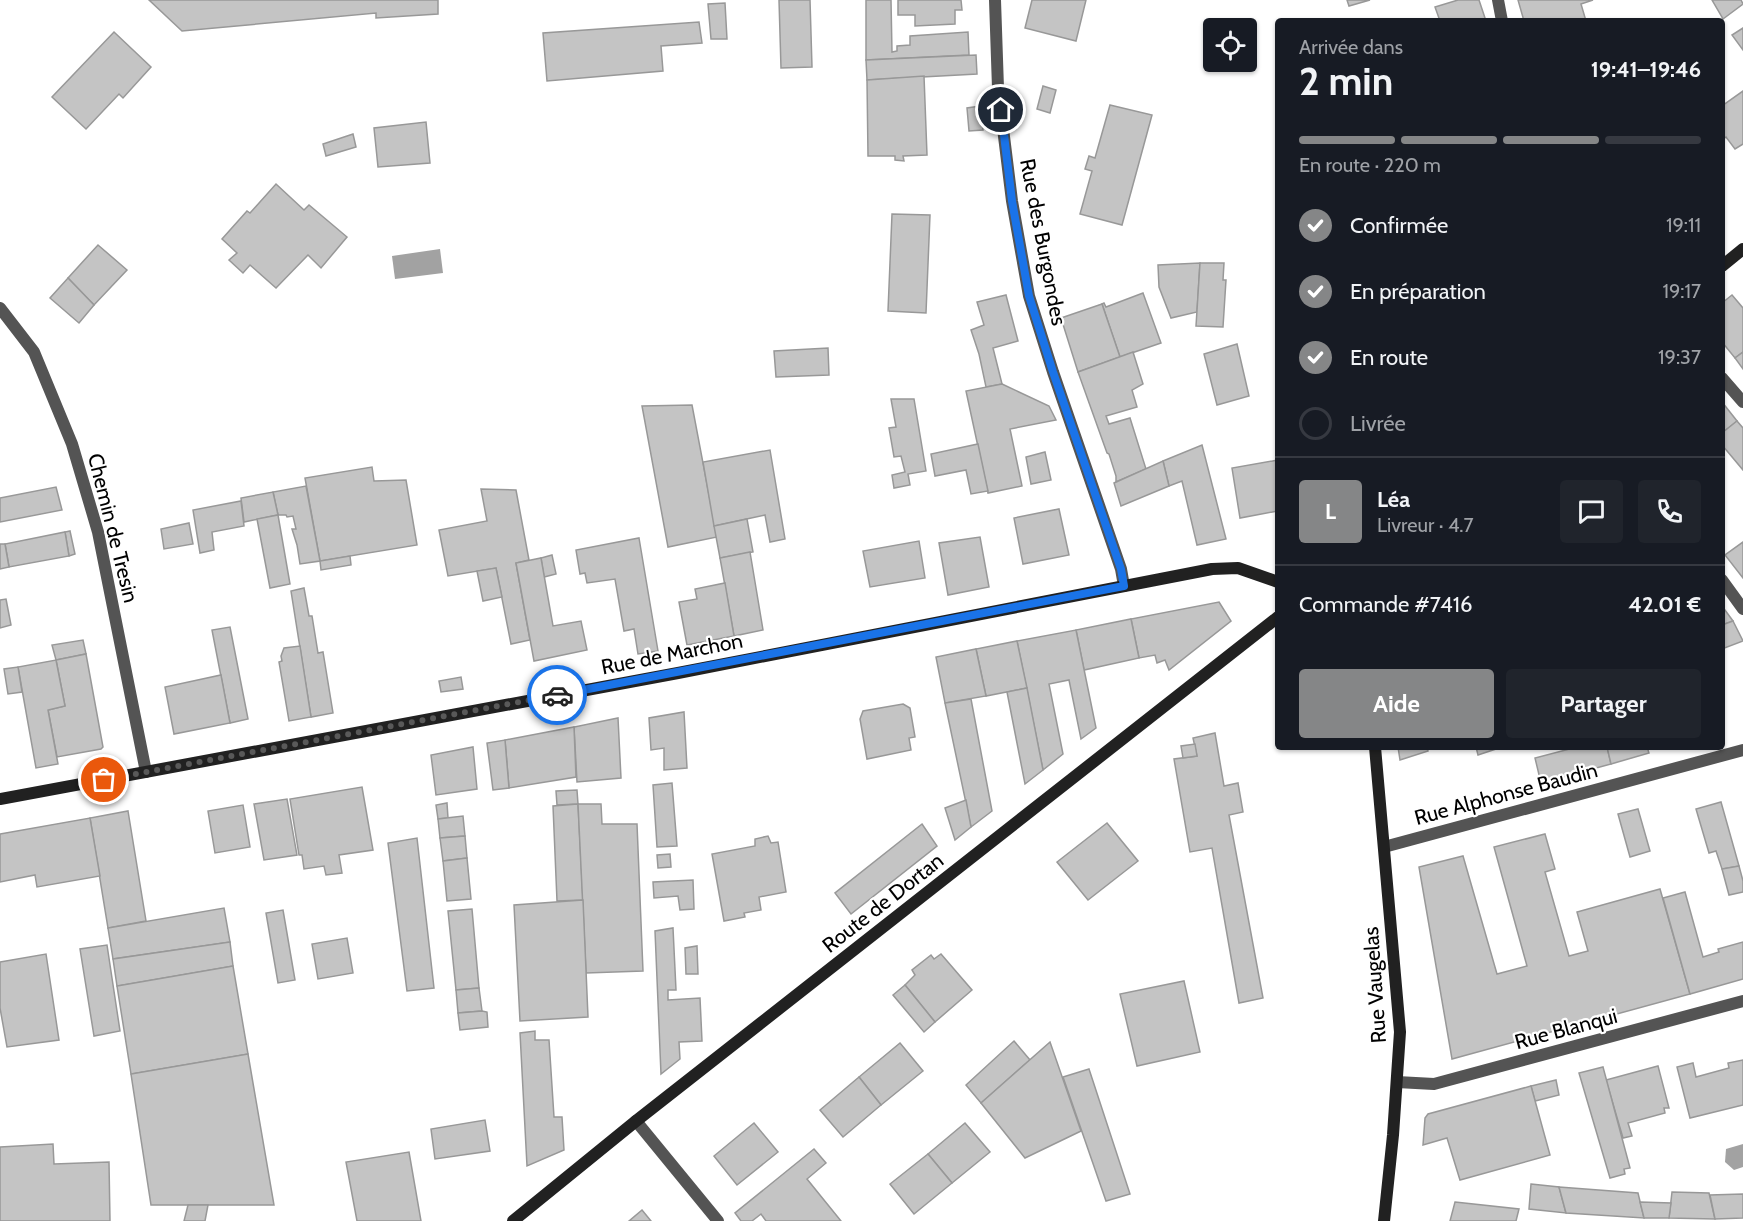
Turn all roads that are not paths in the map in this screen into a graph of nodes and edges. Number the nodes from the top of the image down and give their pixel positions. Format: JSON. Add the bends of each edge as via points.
{"nodes":[{"id":1,"x":995,"y":0,"type":"edge"},
{"id":2,"x":1498,"y":0,"type":"edge"},
{"id":3,"x":1501,"y":18,"type":"edge"},
{"id":4,"x":1743,"y":249,"type":"edge"},
{"id":5,"x":1725,"y":264,"type":"edge"},
{"id":6,"x":0,"y":308,"type":"edge"},
{"id":7,"x":1725,"y":381,"type":"edge"},
{"id":8,"x":1743,"y":402,"type":"edge"},
{"id":9,"x":1275,"y":581,"type":"edge"},
{"id":10,"x":1725,"y":584,"type":"edge"},
{"id":11,"x":1124,"y":586,"type":"junction"},
{"id":12,"x":1743,"y":609,"type":"edge"},
{"id":13,"x":1275,"y":621,"type":"edge"},
{"id":14,"x":1375,"y":750,"type":"edge"},
{"id":15,"x":1743,"y":750,"type":"edge"},
{"id":16,"x":146,"y":772,"type":"junction"},
{"id":17,"x":0,"y":799,"type":"edge"},
{"id":18,"x":1384,"y":847,"type":"junction"},
{"id":19,"x":1743,"y":1001,"type":"edge"},
{"id":20,"x":1397,"y":1082,"type":"junction"},
{"id":21,"x":636,"y":1121,"type":"junction"},
{"id":22,"x":513,"y":1221,"type":"edge"},
{"id":23,"x":718,"y":1221,"type":"edge"},
{"id":24,"x":1384,"y":1221,"type":"edge"}],
"edges":[{"from":1,"to":11,"type":"street","name":"Rue des Burgondes","via":[[998,88],[1029,296]]},
{"from":2,"to":3,"type":"street"},
{"from":4,"to":5,"type":"main road"},
{"from":6,"to":16,"type":"street","name":"Chemin de Tresin","via":[[34,352],[72,444],[98,532]]},
{"from":7,"to":8,"type":"street"},
{"from":9,"to":11,"type":"main road","name":"Rue de Marchon","via":[[1229,568]]},
{"from":10,"to":12,"type":"street"},
{"from":11,"to":16,"type":"main road","name":"Rue de Marchon"},
{"from":13,"to":21,"type":"main road","name":"Route de Dortan"},
{"from":14,"to":18,"type":"main road","name":"Rue Vaugelas"},
{"from":15,"to":18,"type":"street","name":"Rue Alphonse Baudin"},
{"from":16,"to":17,"type":"main road","name":"Rue de Marchon"},
{"from":18,"to":20,"type":"main road","name":"Rue Vaugelas","via":[[1400,1032]]},
{"from":19,"to":20,"type":"street","name":"Rue Blanqui","via":[[1434,1084]]},
{"from":20,"to":24,"type":"main road","name":"Rue Vaugelas"},
{"from":21,"to":22,"type":"main road","name":"Route de Dortan"},
{"from":21,"to":23,"type":"street"}]}
